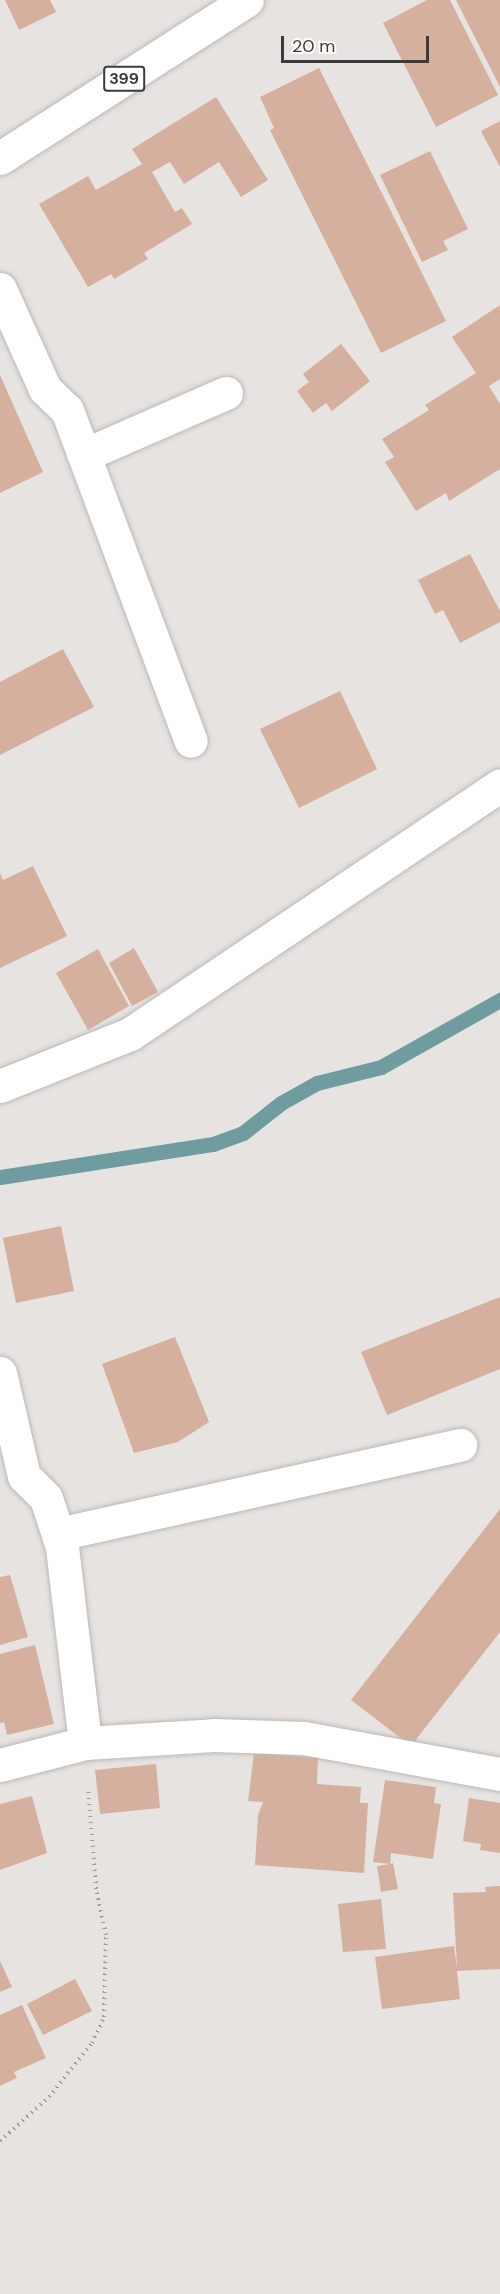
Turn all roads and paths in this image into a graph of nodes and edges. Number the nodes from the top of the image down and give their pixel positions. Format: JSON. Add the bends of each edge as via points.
{"nodes":[{"id":1,"x":247,"y":0,"type":"edge"},
{"id":2,"x":0,"y":158,"type":"edge"},
{"id":3,"x":0,"y":289,"type":"edge"},
{"id":4,"x":226,"y":393,"type":"dead end"},
{"id":5,"x":84,"y":455,"type":"junction"},
{"id":6,"x":191,"y":741,"type":"dead end"},
{"id":7,"x":500,"y":785,"type":"edge"},
{"id":8,"x":0,"y":1086,"type":"edge"},
{"id":9,"x":0,"y":1373,"type":"edge"},
{"id":10,"x":460,"y":1445,"type":"dead end"},
{"id":11,"x":58,"y":1534,"type":"junction"},
{"id":12,"x":85,"y":1743,"type":"junction"},
{"id":13,"x":0,"y":1765,"type":"edge"},
{"id":14,"x":500,"y":1774,"type":"edge"},
{"id":15,"x":0,"y":2141,"type":"edge"}],
"edges":[{"from":1,"to":2,"type":"main road","number":"399"},
{"from":3,"to":5,"type":"main road","via":[[45,390],[67,410]]},
{"from":4,"to":5,"type":"main road"},
{"from":5,"to":6,"type":"main road"},
{"from":7,"to":8,"type":"main road","via":[[130,1034]]},
{"from":9,"to":11,"type":"main road","via":[[24,1476],[46,1498]]},
{"from":10,"to":11,"type":"main road"},
{"from":11,"to":12,"type":"main road"},
{"from":12,"to":13,"type":"main road"},
{"from":12,"to":14,"type":"main road","via":[[214,1735],[304,1738]]},
{"from":12,"to":15,"type":"path","via":[[96,1889],[106,1935],[104,2017],[92,2043],[49,2097]]}]}
